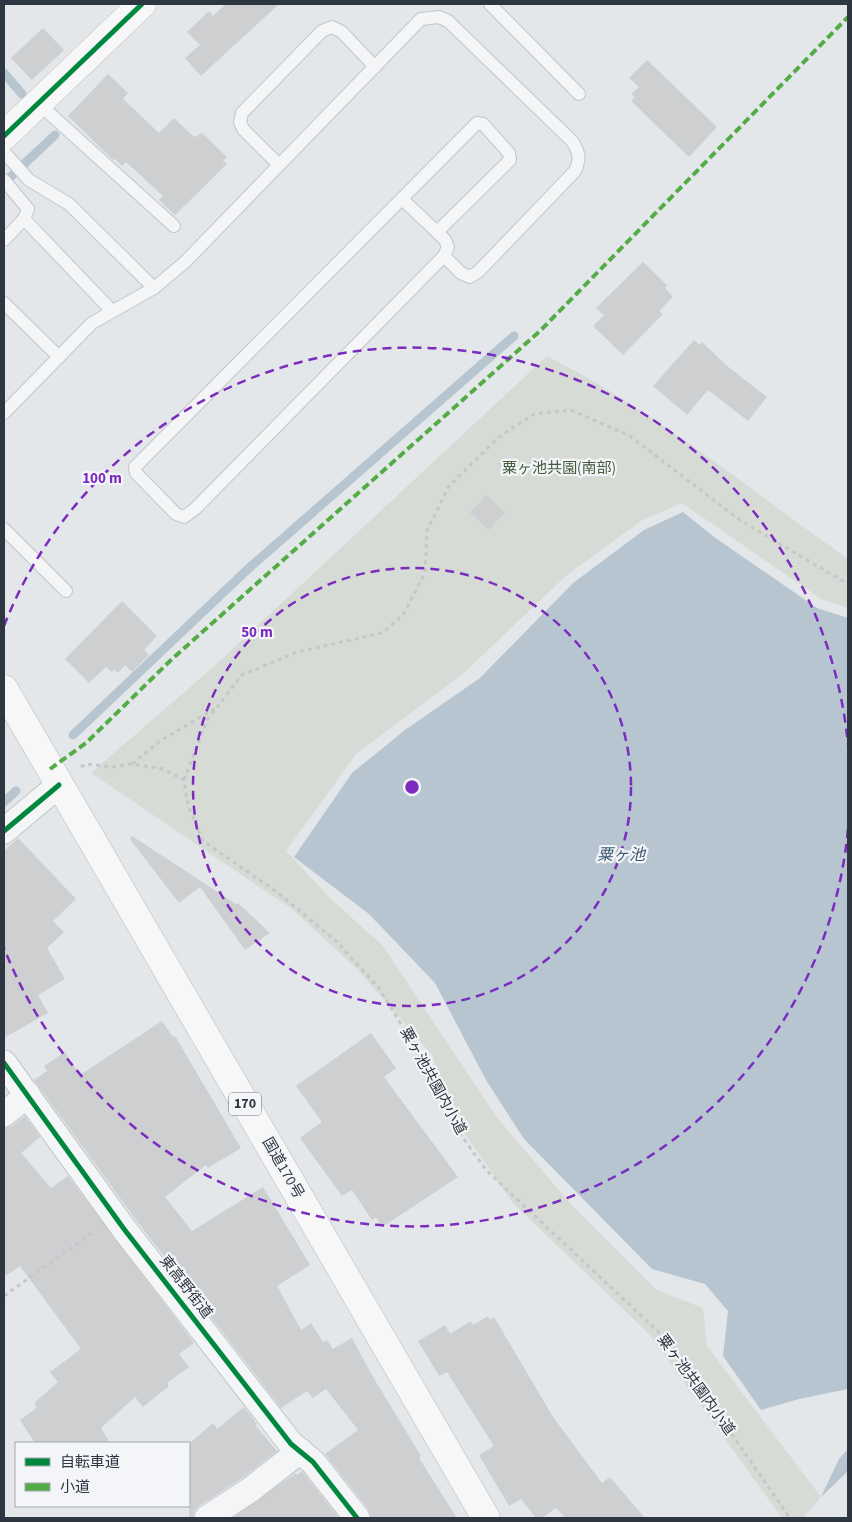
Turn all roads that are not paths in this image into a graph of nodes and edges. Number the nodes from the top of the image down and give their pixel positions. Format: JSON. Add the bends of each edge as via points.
{"nodes":[{"id":1,"x":142,"y":4,"type":"edge"},
{"id":2,"x":490,"y":4,"type":"edge"},
{"id":3,"x":375,"y":67,"type":"junction"},
{"id":4,"x":579,"y":94,"type":"dead end"},
{"id":5,"x":38,"y":103,"type":"junction"},
{"id":6,"x":4,"y":136,"type":"edge"},
{"id":7,"x":4,"y":152,"type":"edge"},
{"id":8,"x":278,"y":165,"type":"junction"},
{"id":9,"x":4,"y":180,"type":"edge"},
{"id":10,"x":402,"y":199,"type":"junction"},
{"id":11,"x":24,"y":219,"type":"junction"},
{"id":12,"x":174,"y":226,"type":"dead end"},
{"id":13,"x":437,"y":232,"type":"junction"},
{"id":14,"x":4,"y":240,"type":"edge"},
{"id":15,"x":444,"y":256,"type":"junction"},
{"id":16,"x":154,"y":288,"type":"junction"},
{"id":17,"x":4,"y":303,"type":"edge"},
{"id":18,"x":112,"y":311,"type":"junction"},
{"id":19,"x":59,"y":357,"type":"junction"},
{"id":20,"x":5,"y":409,"type":"edge"},
{"id":21,"x":4,"y":529,"type":"edge"},
{"id":22,"x":66,"y":591,"type":"dead end"},
{"id":23,"x":4,"y":689,"type":"edge"},
{"id":24,"x":59,"y":785,"type":"junction"},
{"id":25,"x":4,"y":831,"type":"edge"},
{"id":26,"x":4,"y":1062,"type":"edge"},
{"id":27,"x":28,"y":1095,"type":"junction"},
{"id":28,"x":4,"y":1114,"type":"edge"},
{"id":29,"x":300,"y":1451,"type":"junction"},
{"id":30,"x":207,"y":1518,"type":"edge"},
{"id":31,"x":357,"y":1518,"type":"edge"},
{"id":32,"x":486,"y":1518,"type":"edge"}],
"edges":[{"from":1,"to":5,"type":"main road"},
{"from":2,"to":4,"type":"lane"},
{"from":3,"to":8,"type":"lane"},
{"from":3,"to":8,"type":"lane","via":[[342,32],[332,27],[322,31],[242,113],[240,122],[243,129]]},
{"from":3,"to":15,"type":"lane","via":[[421,20],[439,17],[448,21],[572,141],[579,152],[576,171],[479,271],[470,277],[461,273]]},
{"from":5,"to":6,"type":"main road"},
{"from":5,"to":12,"type":"lane"},
{"from":7,"to":16,"type":"lane","via":[[29,180],[69,204]]},
{"from":8,"to":16,"type":"lane","via":[[184,262]]},
{"from":9,"to":11,"type":"lane","via":[[28,208]]},
{"from":10,"to":13,"type":"lane"},
{"from":10,"to":13,"type":"lane","via":[[477,123],[484,124],[509,153],[510,160]]},
{"from":10,"to":15,"type":"lane","via":[[141,460],[135,467],[136,473],[176,514],[184,517]]},
{"from":11,"to":14,"type":"lane"},
{"from":11,"to":18,"type":"lane"},
{"from":13,"to":15,"type":"lane","via":[[448,247]]},
{"from":16,"to":18,"type":"lane"},
{"from":17,"to":19,"type":"lane"},
{"from":18,"to":19,"type":"lane","via":[[92,323]]},
{"from":19,"to":20,"type":"lane"},
{"from":21,"to":22,"type":"lane"},
{"from":23,"to":24,"type":"main road","name":"国道170号","number":"170"},
{"from":24,"to":25,"type":"street"},
{"from":24,"to":32,"type":"main road","name":"国道170号","number":"170"},
{"from":26,"to":27,"type":"street","name":"東高野街道"},
{"from":27,"to":28,"type":"street"},
{"from":27,"to":29,"type":"street","name":"東高野街道","via":[[115,1217],[291,1444]]},
{"from":29,"to":30,"type":"street"},
{"from":29,"to":31,"type":"street","name":"東高野街道","via":[[313,1462]]}]}
